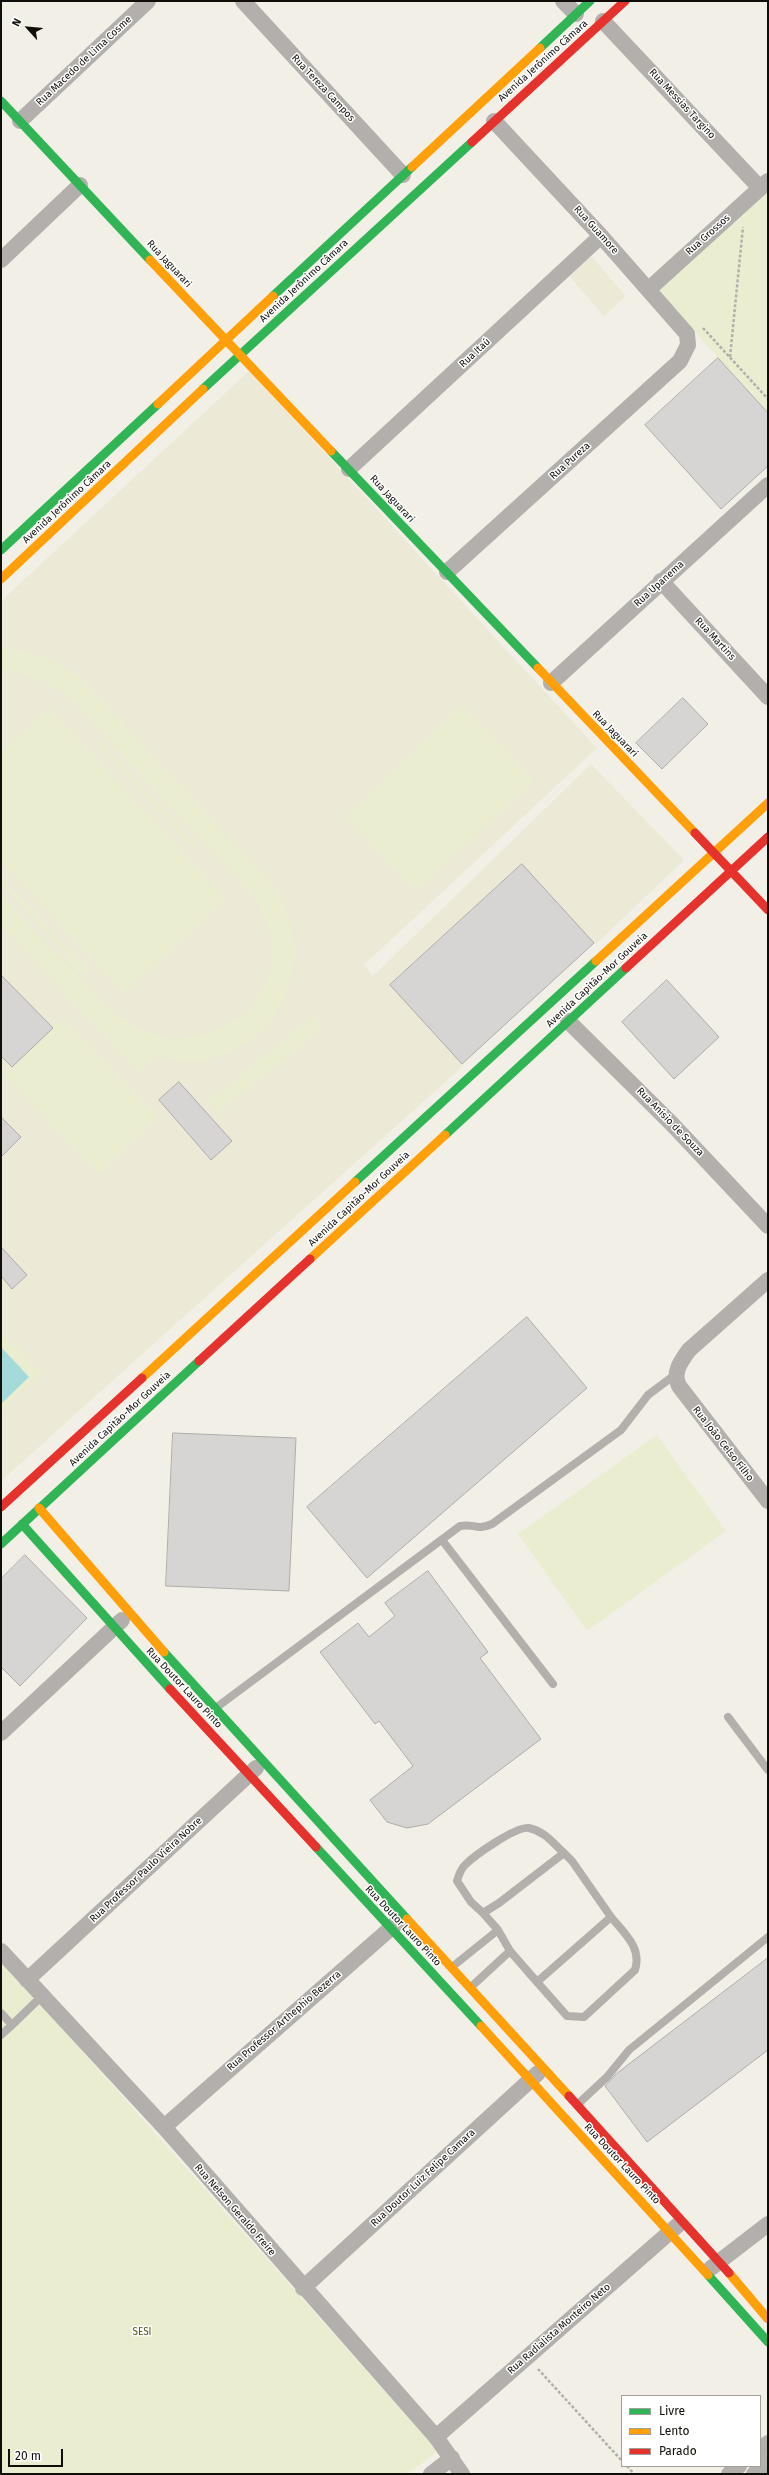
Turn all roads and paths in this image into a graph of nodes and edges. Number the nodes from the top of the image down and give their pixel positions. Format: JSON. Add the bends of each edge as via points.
{"nodes":[{"id":1,"x":148,"y":1,"type":"edge"},
{"id":2,"x":243,"y":1,"type":"edge"},
{"id":3,"x":564,"y":1,"type":"edge"},
{"id":4,"x":590,"y":1,"type":"edge"},
{"id":5,"x":625,"y":1,"type":"edge"},
{"id":6,"x":576,"y":14,"type":"junction"},
{"id":7,"x":603,"y":21,"type":"junction"},
{"id":8,"x":1,"y":101,"type":"edge"},
{"id":9,"x":20,"y":121,"type":"junction"},
{"id":10,"x":494,"y":121,"type":"junction"},
{"id":11,"x":403,"y":175,"type":"junction"},
{"id":12,"x":764,"y":184,"type":"edge"},
{"id":13,"x":80,"y":185,"type":"junction"},
{"id":14,"x":743,"y":220,"type":"dead end"},
{"id":15,"x":602,"y":236,"type":"junction"},
{"id":16,"x":1,"y":260,"type":"edge"},
{"id":17,"x":649,"y":289,"type":"junction"},
{"id":18,"x":699,"y":323,"type":"dead end"},
{"id":19,"x":226,"y":341,"type":"junction"},
{"id":20,"x":688,"y":345,"type":"joint"},
{"id":21,"x":240,"y":355,"type":"junction"},
{"id":22,"x":730,"y":358,"type":"junction"},
{"id":23,"x":768,"y":399,"type":"edge"},
{"id":24,"x":349,"y":469,"type":"junction"},
{"id":25,"x":766,"y":491,"type":"edge"},
{"id":26,"x":1,"y":550,"type":"edge"},
{"id":27,"x":446,"y":572,"type":"junction"},
{"id":28,"x":1,"y":579,"type":"edge"},
{"id":29,"x":662,"y":581,"type":"junction"},
{"id":30,"x":551,"y":682,"type":"junction"},
{"id":31,"x":768,"y":697,"type":"edge"},
{"id":32,"x":768,"y":803,"type":"edge"},
{"id":33,"x":768,"y":836,"type":"edge"},
{"id":34,"x":714,"y":854,"type":"junction"},
{"id":35,"x":731,"y":871,"type":"junction"},
{"id":36,"x":768,"y":910,"type":"edge"},
{"id":37,"x":568,"y":1021,"type":"junction"},
{"id":38,"x":768,"y":1226,"type":"edge"},
{"id":39,"x":295,"y":1237,"type":"junction"},
{"id":40,"x":292,"y":1252,"type":"dead end"},
{"id":41,"x":288,"y":1268,"type":"dead end"},
{"id":42,"x":768,"y":1280,"type":"edge"},
{"id":43,"x":284,"y":1283,"type":"junction"},
{"id":44,"x":678,"y":1380,"type":"junction"},
{"id":45,"x":136,"y":1419,"type":"junction"},
{"id":46,"x":88,"y":1426,"type":"junction"},
{"id":47,"x":768,"y":1501,"type":"edge"},
{"id":48,"x":1,"y":1507,"type":"edge"},
{"id":49,"x":39,"y":1508,"type":"junction"},
{"id":50,"x":22,"y":1524,"type":"junction"},
{"id":51,"x":442,"y":1540,"type":"junction"},
{"id":52,"x":1,"y":1544,"type":"edge"},
{"id":53,"x":129,"y":1614,"type":"junction"},
{"id":54,"x":114,"y":1628,"type":"junction"},
{"id":55,"x":553,"y":1684,"type":"dead end"},
{"id":56,"x":216,"y":1708,"type":"junction"},
{"id":57,"x":728,"y":1718,"type":"dead end"},
{"id":58,"x":1,"y":1733,"type":"edge"},
{"id":59,"x":265,"y":1761,"type":"junction"},
{"id":60,"x":768,"y":1770,"type":"edge"},
{"id":61,"x":249,"y":1775,"type":"junction"},
{"id":62,"x":564,"y":1853,"type":"junction"},
{"id":63,"x":483,"y":1913,"type":"junction"},
{"id":64,"x":404,"y":1916,"type":"junction"},
{"id":65,"x":611,"y":1917,"type":"junction"},
{"id":66,"x":390,"y":1928,"type":"junction"},
{"id":67,"x":498,"y":1930,"type":"junction"},
{"id":68,"x":768,"y":1937,"type":"edge"},
{"id":69,"x":1,"y":1951,"type":"edge"},
{"id":70,"x":510,"y":1951,"type":"junction"},
{"id":71,"x":451,"y":1967,"type":"junction"},
{"id":72,"x":27,"y":1980,"type":"junction"},
{"id":73,"x":537,"y":1982,"type":"junction"},
{"id":74,"x":470,"y":1988,"type":"junction"},
{"id":75,"x":42,"y":1996,"type":"junction"},
{"id":76,"x":1,"y":2013,"type":"edge"},
{"id":77,"x":12,"y":2025,"type":"junction"},
{"id":78,"x":1,"y":2035,"type":"edge"},
{"id":79,"x":543,"y":2068,"type":"junction"},
{"id":80,"x":530,"y":2081,"type":"junction"},
{"id":81,"x":577,"y":2105,"type":"junction"},
{"id":82,"x":564,"y":2118,"type":"junction"},
{"id":83,"x":164,"y":2127,"type":"junction"},
{"id":84,"x":653,"y":2189,"type":"junction"},
{"id":85,"x":641,"y":2201,"type":"junction"},
{"id":86,"x":682,"y":2221,"type":"junction"},
{"id":87,"x":768,"y":2224,"type":"edge"},
{"id":88,"x":670,"y":2232,"type":"junction"},
{"id":89,"x":719,"y":2261,"type":"junction"},
{"id":90,"x":706,"y":2272,"type":"junction"},
{"id":91,"x":303,"y":2288,"type":"junction"},
{"id":92,"x":768,"y":2319,"type":"edge"},
{"id":93,"x":768,"y":2342,"type":"edge"},
{"id":94,"x":527,"y":2356,"type":"junction"},
{"id":95,"x":436,"y":2437,"type":"junction"},
{"id":96,"x":452,"y":2458,"type":"junction"},
{"id":97,"x":621,"y":2460,"type":"edge"},
{"id":98,"x":768,"y":2463,"type":"edge"},
{"id":99,"x":739,"y":2467,"type":"edge"},
{"id":100,"x":431,"y":2474,"type":"edge"},
{"id":101,"x":462,"y":2474,"type":"edge"},
{"id":102,"x":729,"y":2474,"type":"edge"},
{"id":103,"x":754,"y":2474,"type":"edge"}],
"edges":[{"from":1,"to":9,"type":"street","name":"Rua Macedo de Lima Cosme"},
{"from":2,"to":11,"type":"street","name":"Rua Tereza Campos"},
{"from":3,"to":6,"type":"street"},
{"from":4,"to":6,"type":"main road","name":"Avenida Jerônimo Câmara"},
{"from":5,"to":7,"type":"main road","name":"Avenida Jerônimo Câmara"},
{"from":6,"to":11,"type":"main road","name":"Avenida Jerônimo Câmara"},
{"from":7,"to":10,"type":"main road","name":"Avenida Jerônimo Câmara"},
{"from":7,"to":12,"type":"street","name":"Rua Messias Targino"},
{"from":8,"to":9,"type":"main road","name":"Rua Jaguarari"},
{"from":9,"to":13,"type":"main road","name":"Rua Jaguarari"},
{"from":10,"to":15,"type":"street","name":"Rua Guamore"},
{"from":10,"to":21,"type":"main road","name":"Avenida Jerônimo Câmara"},
{"from":11,"to":19,"type":"main road","name":"Avenida Jerônimo Câmara"},
{"from":12,"to":17,"type":"street","name":"Rua Grossos"},
{"from":13,"to":16,"type":"street"},
{"from":13,"to":19,"type":"main road","name":"Rua Jaguarari"},
{"from":14,"to":22,"type":"path"},
{"from":15,"to":17,"type":"street","name":"Rua Guamore"},
{"from":15,"to":24,"type":"street","name":"Rua Itaú"},
{"from":17,"to":20,"type":"street","name":"Rua Guamore","via":[[687,334]]},
{"from":18,"to":22,"type":"path"},
{"from":19,"to":21,"type":"main road","name":"Rua Jaguarari"},
{"from":19,"to":26,"type":"main road","name":"Avenida Jerônimo Câmara"},
{"from":20,"to":27,"type":"street","name":"Rua Pureza","via":[[684,356],[670,370]]},
{"from":21,"to":24,"type":"main road","name":"Rua Jaguarari"},
{"from":21,"to":28,"type":"main road","name":"Avenida Jerônimo Câmara"},
{"from":22,"to":23,"type":"path"},
{"from":24,"to":27,"type":"main road","name":"Rua Jaguarari"},
{"from":25,"to":29,"type":"street","name":"Rua Upanema"},
{"from":27,"to":30,"type":"main road","name":"Rua Jaguarari"},
{"from":29,"to":30,"type":"street","name":"Rua Upanema"},
{"from":29,"to":31,"type":"street","name":"Rua Martins"},
{"from":30,"to":34,"type":"main road","name":"Rua Jaguarari"},
{"from":32,"to":34,"type":"main road","name":"Avenida Capitão-Mor Gouveia"},
{"from":33,"to":35,"type":"main road","name":"Avenida Capitão-Mor Gouveia"},
{"from":34,"to":35,"type":"main road","name":"Rua Jaguarari"},
{"from":34,"to":39,"type":"main road","name":"Avenida Capitão-Mor Gouveia"},
{"from":35,"to":36,"type":"main road","name":"Rua Jaguarari"},
{"from":35,"to":37,"type":"main road","name":"Avenida Capitão-Mor Gouveia"},
{"from":37,"to":38,"type":"street","name":"Rua Anísio de Souza","via":[[672,1124]]},
{"from":37,"to":43,"type":"main road","name":"Avenida Capitão-Mor Gouveia"},
{"from":39,"to":40,"type":"main road"},
{"from":39,"to":46,"type":"main road","name":"Avenida Capitão-Mor Gouveia"},
{"from":41,"to":43,"type":"main road"},
{"from":42,"to":44,"type":"street","via":[[689,1350]]},
{"from":43,"to":45,"type":"main road","name":"Avenida Capitão-Mor Gouveia"},
{"from":44,"to":47,"type":"street","name":"Rua João Celso Filho"},
{"from":44,"to":51,"type":"lane","via":[[648,1394],[622,1430],[492,1524],[479,1529],[460,1526]]},
{"from":45,"to":46,"type":"main road"},
{"from":45,"to":49,"type":"main road","name":"Avenida Capitão-Mor Gouveia"},
{"from":46,"to":48,"type":"main road","name":"Avenida Capitão-Mor Gouveia"},
{"from":49,"to":50,"type":"main road","name":"Avenida Capitão-Mor Gouveia"},
{"from":49,"to":53,"type":"main road","name":"Rua Doutor Lauro Pinto"},
{"from":50,"to":52,"type":"main road","name":"Avenida Capitão-Mor Gouveia"},
{"from":50,"to":54,"type":"main road","name":"Rua Doutor Lauro Pinto"},
{"from":51,"to":55,"type":"lane"},
{"from":51,"to":56,"type":"lane"},
{"from":53,"to":54,"type":"street"},
{"from":53,"to":56,"type":"main road","name":"Rua Doutor Lauro Pinto"},
{"from":54,"to":58,"type":"street"},
{"from":54,"to":61,"type":"main road","name":"Rua Doutor Lauro Pinto"},
{"from":56,"to":59,"type":"main road","name":"Rua Doutor Lauro Pinto"},
{"from":57,"to":60,"type":"lane"},
{"from":59,"to":61,"type":"street","name":"Rua Professor Paulo Vieira Nobre"},
{"from":59,"to":64,"type":"main road","name":"Rua Doutor Lauro Pinto"},
{"from":61,"to":66,"type":"main road","name":"Rua Doutor Lauro Pinto"},
{"from":61,"to":72,"type":"street","name":"Rua Professor Paulo Vieira Nobre"},
{"from":62,"to":63,"type":"lane","via":[[499,1904]]},
{"from":62,"to":63,"type":"lane","via":[[542,1832],[527,1828],[513,1831],[465,1864],[459,1872],[457,1881],[471,1902]]},
{"from":62,"to":65,"type":"lane"},
{"from":63,"to":67,"type":"lane"},
{"from":64,"to":66,"type":"street","name":"Rua Professor Arthephio Bezerra"},
{"from":64,"to":71,"type":"main road","name":"Rua Doutor Lauro Pinto"},
{"from":65,"to":73,"type":"lane"},
{"from":65,"to":73,"type":"lane","via":[[635,1947],[638,1960],[635,1970],[584,2017],[568,2016]]},
{"from":66,"to":80,"type":"main road","name":"Rua Doutor Lauro Pinto"},
{"from":66,"to":83,"type":"street","name":"Rua Professor Arthephio Bezerra"},
{"from":67,"to":70,"type":"lane"},
{"from":67,"to":71,"type":"lane"},
{"from":68,"to":81,"type":"lane","via":[[629,2050],[602,2082]]},
{"from":69,"to":72,"type":"street","name":"Rua Nelson Geraldo Freire"},
{"from":70,"to":73,"type":"lane"},
{"from":70,"to":74,"type":"lane"},
{"from":71,"to":74,"type":"main road","name":"Rua Doutor Lauro Pinto"},
{"from":72,"to":75,"type":"street","name":"Rua Nelson Geraldo Freire"},
{"from":74,"to":79,"type":"main road","name":"Rua Doutor Lauro Pinto"},
{"from":75,"to":77,"type":"lane"},
{"from":75,"to":83,"type":"street","name":"Rua Nelson Geraldo Freire"},
{"from":76,"to":77,"type":"lane"},
{"from":77,"to":78,"type":"lane"},
{"from":79,"to":80,"type":"street","name":"Rua Doutor Luiz Felipe Camara"},
{"from":79,"to":81,"type":"main road","name":"Rua Doutor Lauro Pinto"},
{"from":80,"to":82,"type":"main road","name":"Rua Doutor Lauro Pinto"},
{"from":80,"to":91,"type":"street","name":"Rua Doutor Luiz Felipe Camara"},
{"from":81,"to":82,"type":"lane"},
{"from":81,"to":84,"type":"main road","name":"Rua Doutor Lauro Pinto"},
{"from":82,"to":85,"type":"main road","name":"Rua Doutor Lauro Pinto"},
{"from":83,"to":91,"type":"street","name":"Rua Nelson Geraldo Freire"},
{"from":84,"to":85,"type":"main road"},
{"from":84,"to":86,"type":"main road","name":"Rua Doutor Lauro Pinto"},
{"from":85,"to":88,"type":"main road","name":"Rua Doutor Lauro Pinto"},
{"from":86,"to":88,"type":"street","name":"Rua Radialista Monteiro Neto"},
{"from":86,"to":89,"type":"main road","name":"Rua Doutor Lauro Pinto"},
{"from":87,"to":89,"type":"street"},
{"from":88,"to":90,"type":"main road","name":"Rua Doutor Lauro Pinto"},
{"from":88,"to":94,"type":"street","name":"Rua Radialista Monteiro Neto"},
{"from":89,"to":90,"type":"street"},
{"from":89,"to":92,"type":"main road","name":"Rua Doutor Lauro Pinto"},
{"from":90,"to":93,"type":"main road","name":"Rua Doutor Lauro Pinto"},
{"from":91,"to":95,"type":"street","name":"Rua Nelson Geraldo Freire"},
{"from":94,"to":95,"type":"street","name":"Rua Radialista Monteiro Neto"},
{"from":94,"to":97,"type":"path"},
{"from":95,"to":96,"type":"street","name":"Rua Nelson Geraldo Freire"},
{"from":96,"to":100,"type":"street"},
{"from":96,"to":101,"type":"street","name":"Rua Nelson Geraldo Freire"},
{"from":98,"to":103,"type":"street"},
{"from":99,"to":102,"type":"street"}]}
